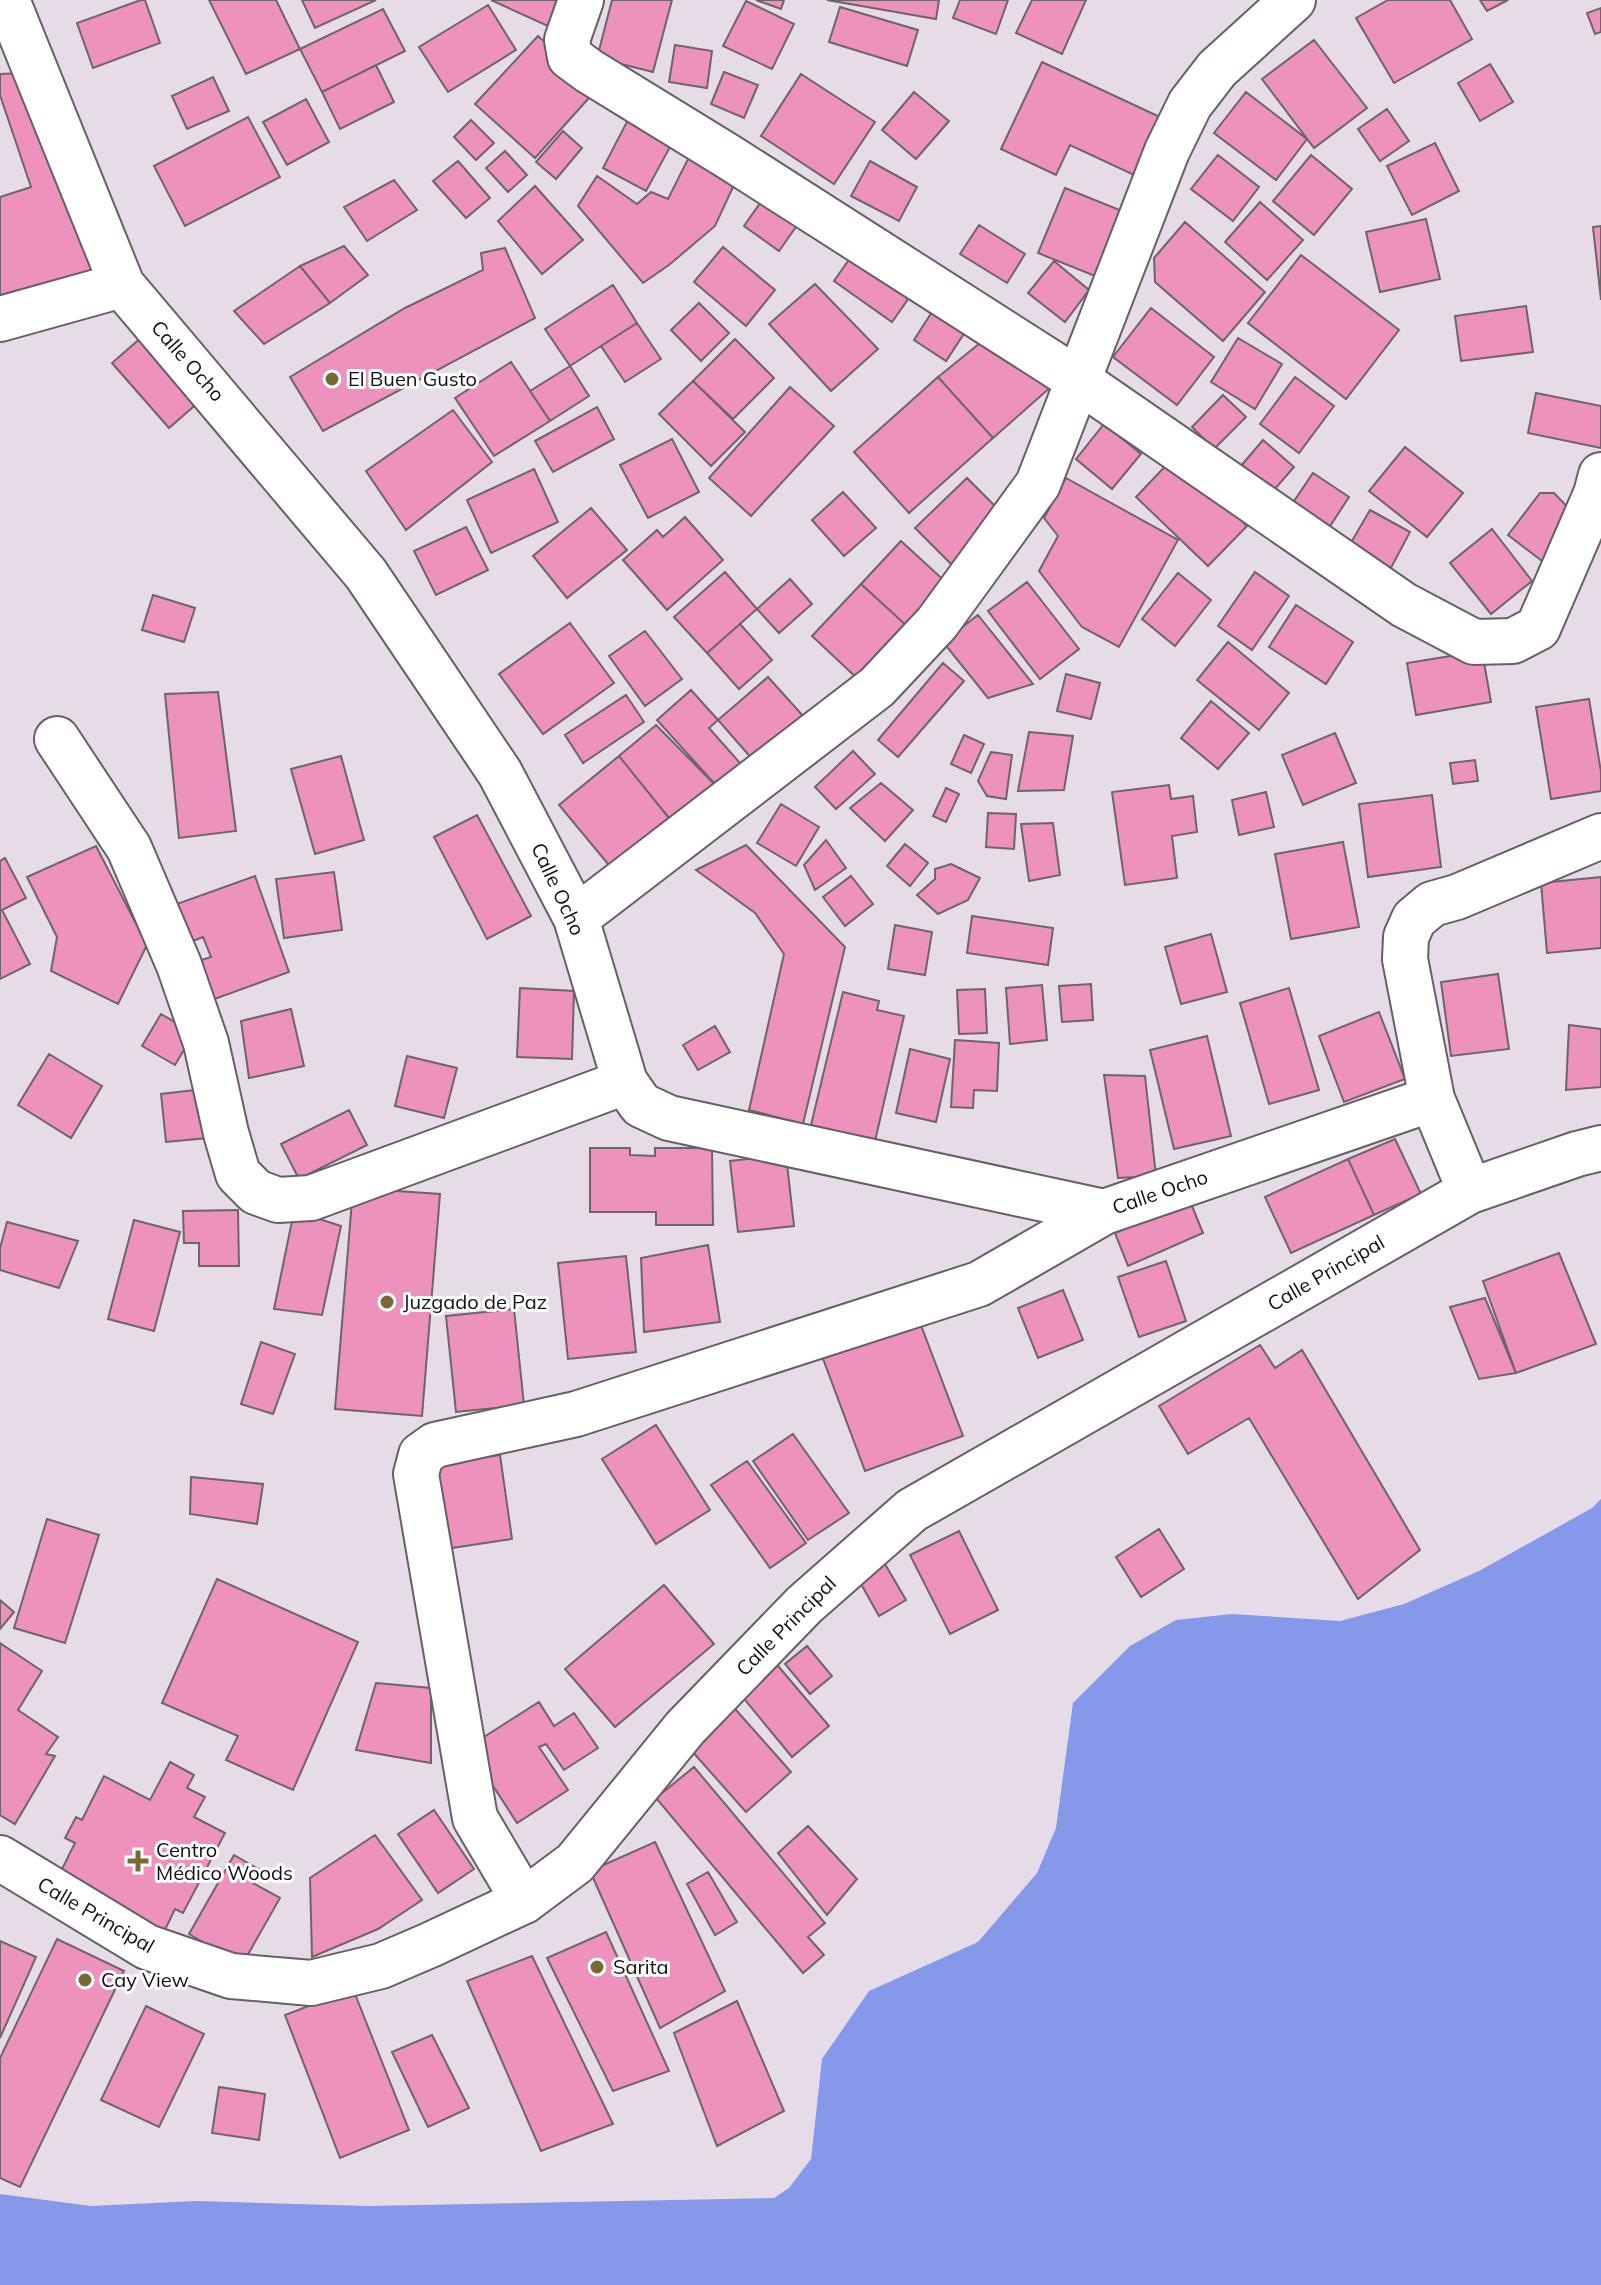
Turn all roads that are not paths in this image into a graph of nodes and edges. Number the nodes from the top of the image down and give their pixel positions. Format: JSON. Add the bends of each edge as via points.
{"nodes":[{"id":1,"x":7,"y":0,"type":"edge"},
{"id":2,"x":581,"y":0,"type":"edge"},
{"id":3,"x":1293,"y":0,"type":"edge"},
{"id":4,"x":122,"y":285,"type":"junction"},
{"id":5,"x":0,"y":319,"type":"edge"},
{"id":6,"x":1078,"y":380,"type":"junction"},
{"id":7,"x":1601,"y":475,"type":"edge"},
{"id":8,"x":57,"y":739,"type":"dead end"},
{"id":9,"x":1601,"y":836,"type":"edge"},
{"id":10,"x":576,"y":918,"type":"junction"},
{"id":11,"x":625,"y":1082,"type":"junction"},
{"id":12,"x":1432,"y":1099,"type":"junction"},
{"id":13,"x":1601,"y":1148,"type":"edge"},
{"id":14,"x":1470,"y":1191,"type":"junction"},
{"id":15,"x":1104,"y":1212,"type":"junction"},
{"id":16,"x":0,"y":1858,"type":"edge"},
{"id":17,"x":524,"y":1901,"type":"junction"}],
"edges":[{"from":1,"to":4,"type":"street","name":"Calle Ocho"},
{"from":2,"to":6,"type":"street","via":[[567,40],[570,57]]},
{"from":3,"to":6,"type":"street","via":[[1217,69],[1190,104]]},
{"from":4,"to":5,"type":"street"},
{"from":4,"to":10,"type":"street","name":"Calle Ocho","via":[[366,574],[500,773]]},
{"from":6,"to":7,"type":"street","via":[[1404,605],[1474,642],[1513,641],[1538,628]]},
{"from":6,"to":10,"type":"street","via":[[1038,484],[937,623],[877,687]]},
{"from":8,"to":11,"type":"street","via":[[129,848],[206,1043],[238,1174],[256,1192],[278,1200],[311,1198]]},
{"from":9,"to":12,"type":"street","via":[[1432,904],[1414,919],[1405,959]]},
{"from":10,"to":11,"type":"street","name":"Calle Ocho"},
{"from":11,"to":15,"type":"street","name":"Calle Ocho","via":[[641,1105],[669,1118]]},
{"from":12,"to":14,"type":"street"},
{"from":12,"to":15,"type":"street","name":"Calle Ocho"},
{"from":13,"to":14,"type":"street","name":"Calle Principal"},
{"from":14,"to":17,"type":"street","name":"Calle Principal","via":[[912,1510],[804,1605],[685,1728],[575,1863]]},
{"from":15,"to":17,"type":"street","via":[[979,1284],[576,1414],[435,1445],[421,1455],[416,1474],[475,1818]]},
{"from":16,"to":17,"type":"street","name":"Calle Principal","via":[[147,1947],[231,1976],[295,1982],[381,1966]]}]}
